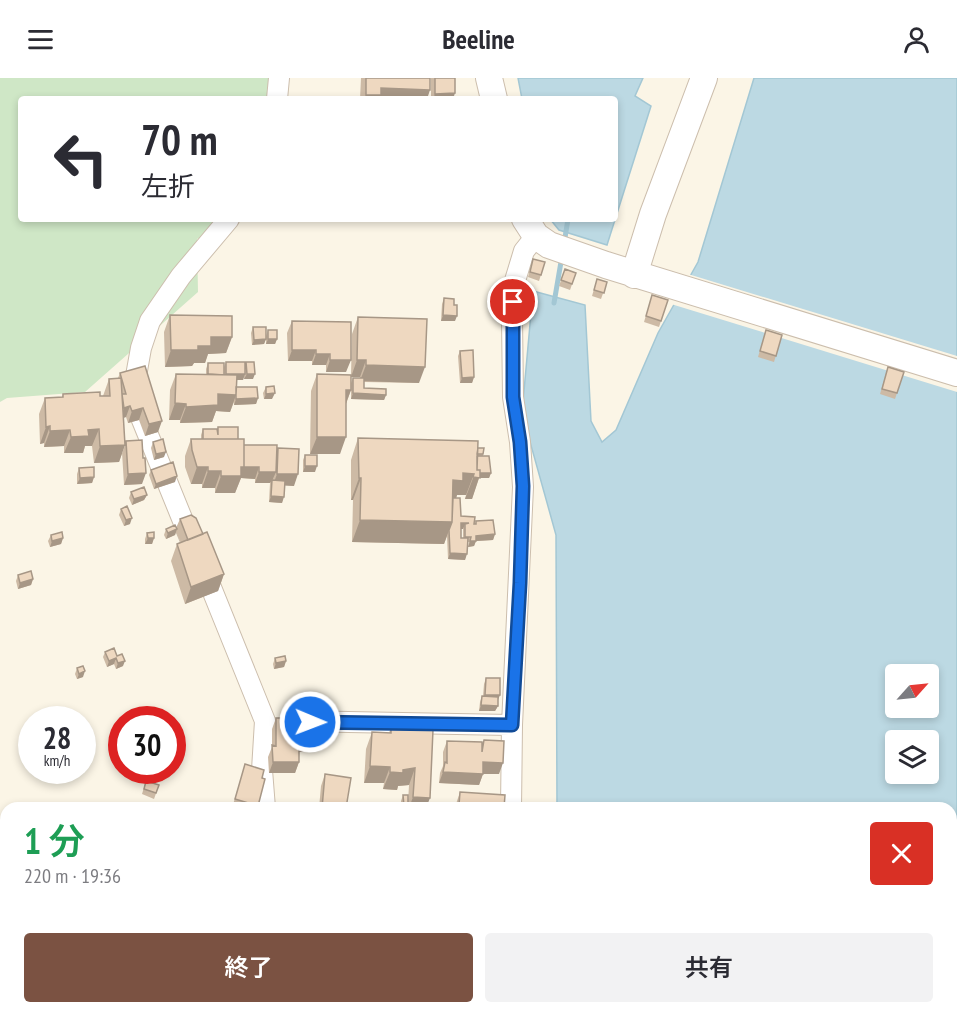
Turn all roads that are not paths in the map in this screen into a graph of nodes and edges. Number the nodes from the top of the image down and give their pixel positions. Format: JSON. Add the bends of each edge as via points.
{"nodes":[{"id":1,"x":279,"y":78,"type":"edge"},
{"id":2,"x":489,"y":78,"type":"edge"},
{"id":3,"x":704,"y":78,"type":"edge"},
{"id":4,"x":277,"y":96,"type":"edge"},
{"id":5,"x":493,"y":96,"type":"edge"},
{"id":6,"x":226,"y":222,"type":"edge"},
{"id":7,"x":537,"y":233,"type":"edge"},
{"id":8,"x":633,"y":275,"type":"junction"},
{"id":9,"x":957,"y":373,"type":"edge"},
{"id":10,"x":265,"y":721,"type":"junction"},
{"id":11,"x":512,"y":725,"type":"junction"},
{"id":12,"x":265,"y":802,"type":"edge"},
{"id":13,"x":511,"y":802,"type":"edge"}],
"edges":[{"from":1,"to":4,"type":"street"},
{"from":2,"to":5,"type":"street"},
{"from":3,"to":8,"type":"street"},
{"from":6,"to":10,"type":"street","via":[[150,321],[136,376],[140,415]]},
{"from":7,"to":8,"type":"street"},
{"from":7,"to":11,"type":"street","via":[[524,251],[514,284],[512,319],[513,397],[523,486]]},
{"from":8,"to":9,"type":"street"},
{"from":10,"to":11,"type":"street"},
{"from":10,"to":12,"type":"street"},
{"from":11,"to":13,"type":"street"}]}
